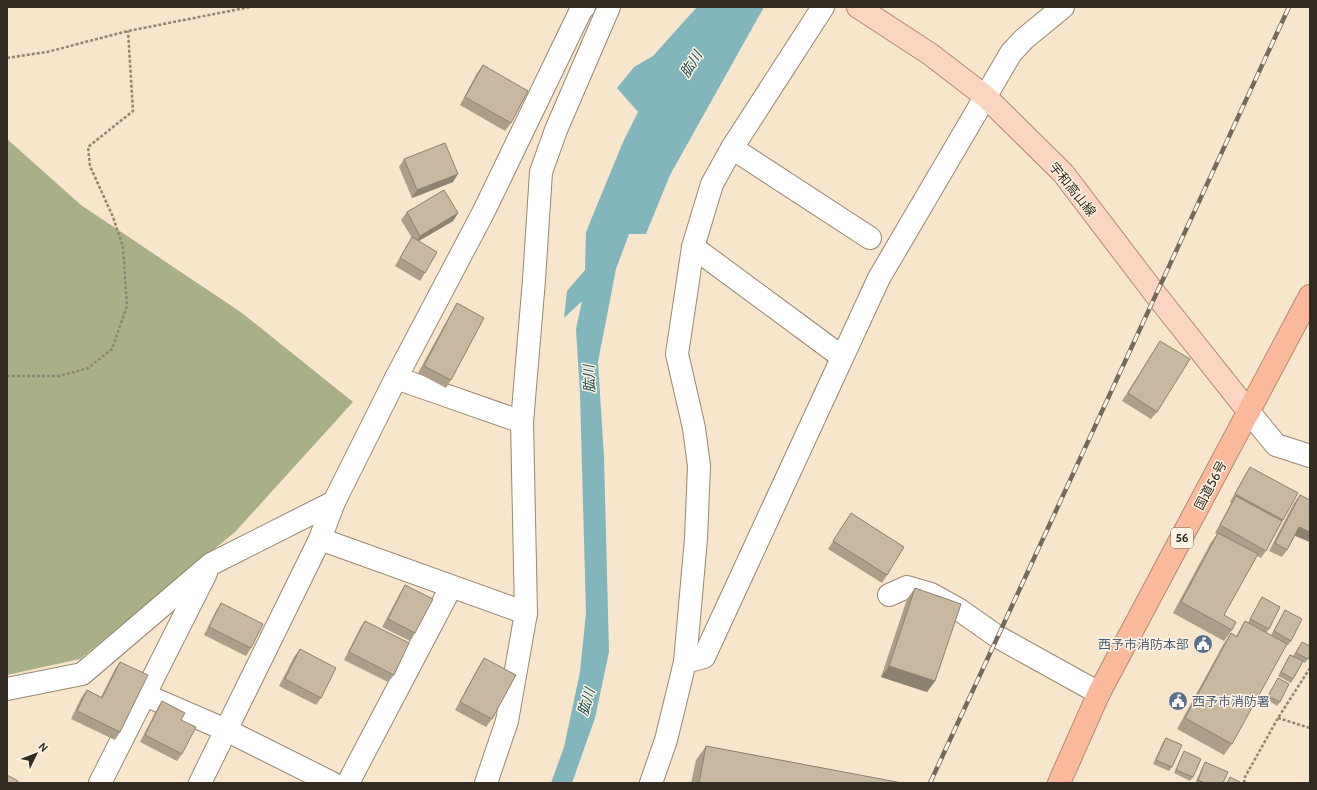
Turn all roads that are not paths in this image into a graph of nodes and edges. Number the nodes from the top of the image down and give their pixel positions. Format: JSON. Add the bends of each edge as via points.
{"nodes":[{"id":1,"x":584,"y":7,"type":"edge"},
{"id":2,"x":609,"y":7,"type":"edge"},
{"id":3,"x":823,"y":7,"type":"edge"},
{"id":4,"x":858,"y":7,"type":"edge"},
{"id":5,"x":1064,"y":7,"type":"edge"},
{"id":6,"x":986,"y":97,"type":"junction"},
{"id":7,"x":732,"y":148,"type":"junction"},
{"id":8,"x":870,"y":238,"type":"dead end"},
{"id":9,"x":693,"y":247,"type":"junction"},
{"id":10,"x":1310,"y":296,"type":"edge"},
{"id":11,"x":842,"y":357,"type":"junction"},
{"id":12,"x":396,"y":378,"type":"junction"},
{"id":13,"x":1249,"y":412,"type":"junction"},
{"id":14,"x":522,"y":422,"type":"junction"},
{"id":15,"x":1310,"y":456,"type":"edge"},
{"id":16,"x":334,"y":502,"type":"junction"},
{"id":17,"x":320,"y":539,"type":"junction"},
{"id":18,"x":211,"y":564,"type":"junction"},
{"id":19,"x":451,"y":587,"type":"junction"},
{"id":20,"x":889,"y":595,"type":"dead end"},
{"id":21,"x":526,"y":614,"type":"junction"},
{"id":22,"x":684,"y":662,"type":"junction"},
{"id":23,"x":7,"y":689,"type":"edge"},
{"id":24,"x":1099,"y":692,"type":"junction"},
{"id":25,"x":145,"y":695,"type":"junction"},
{"id":26,"x":226,"y":730,"type":"junction"},
{"id":27,"x":100,"y":783,"type":"edge"},
{"id":28,"x":200,"y":783,"type":"edge"},
{"id":29,"x":332,"y":783,"type":"edge"},
{"id":30,"x":348,"y":783,"type":"edge"},
{"id":31,"x":486,"y":783,"type":"edge"},
{"id":32,"x":651,"y":783,"type":"edge"},
{"id":33,"x":1059,"y":783,"type":"edge"}],
"edges":[{"from":1,"to":12,"type":"street","via":[[484,211]]},
{"from":2,"to":14,"type":"street","via":[[556,130],[541,172]]},
{"from":3,"to":7,"type":"street"},
{"from":4,"to":6,"type":"main road","name":"宇和高山線","via":[[930,54]]},
{"from":5,"to":6,"type":"street","via":[[1024,39],[1011,53]]},
{"from":6,"to":11,"type":"street","via":[[879,278]]},
{"from":6,"to":13,"type":"main road","name":"宇和高山線","via":[[1063,172]]},
{"from":7,"to":8,"type":"street"},
{"from":7,"to":9,"type":"street","via":[[712,184]]},
{"from":9,"to":11,"type":"street"},
{"from":9,"to":22,"type":"street","via":[[677,354],[694,428],[699,466],[696,539]]},
{"from":10,"to":13,"type":"highway","name":"国道56号","number":"56"},
{"from":11,"to":22,"type":"street","via":[[704,657]]},
{"from":12,"to":14,"type":"street"},
{"from":12,"to":16,"type":"street"},
{"from":13,"to":15,"type":"street","via":[[1276,445]]},
{"from":13,"to":24,"type":"highway","name":"国道56号","number":"56"},
{"from":14,"to":21,"type":"street"},
{"from":16,"to":17,"type":"street"},
{"from":16,"to":18,"type":"street"},
{"from":17,"to":19,"type":"street"},
{"from":17,"to":26,"type":"street"},
{"from":18,"to":23,"type":"street","via":[[82,674]]},
{"from":18,"to":25,"type":"street"},
{"from":19,"to":21,"type":"street"},
{"from":19,"to":30,"type":"street"},
{"from":20,"to":24,"type":"street","via":[[907,588],[931,594],[958,609],[998,638]]},
{"from":21,"to":31,"type":"street","via":[[507,721]]},
{"from":22,"to":32,"type":"street","via":[[666,740]]},
{"from":24,"to":33,"type":"highway","name":"国道56号","number":"56"},
{"from":25,"to":26,"type":"street"},
{"from":25,"to":27,"type":"street"},
{"from":26,"to":28,"type":"street"},
{"from":26,"to":29,"type":"street"}]}
